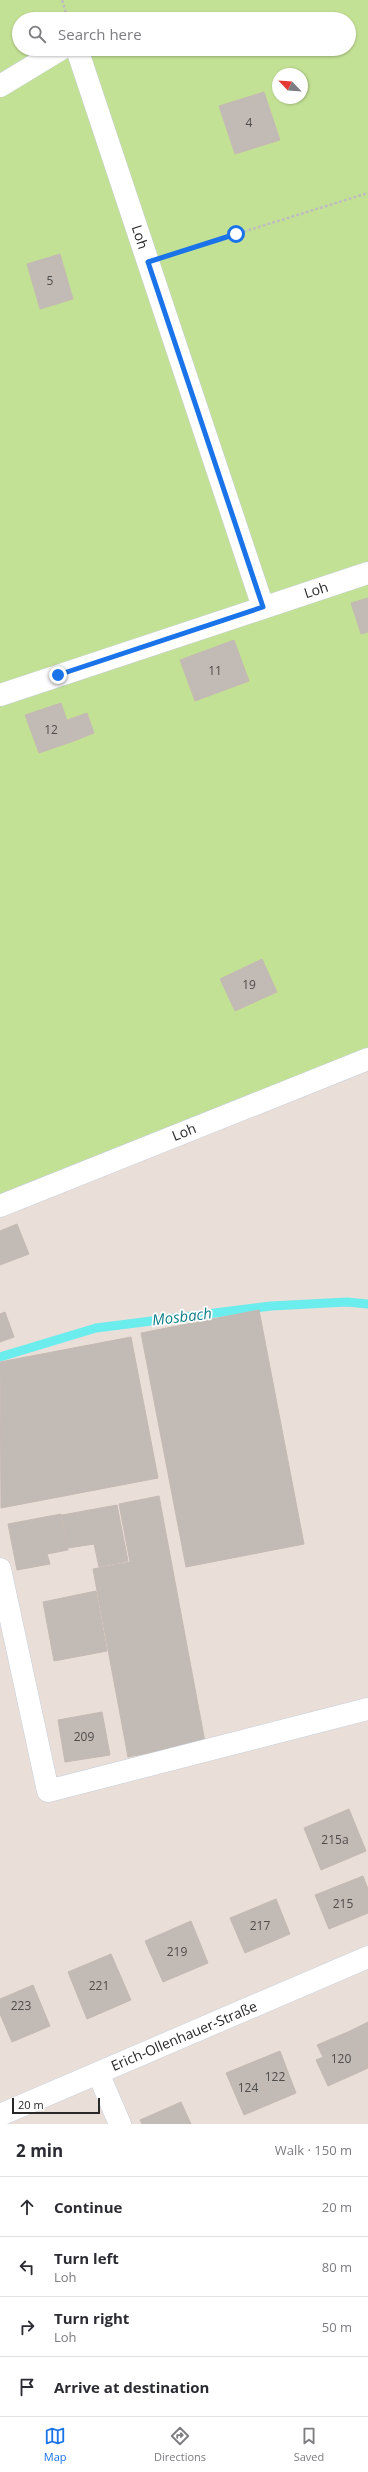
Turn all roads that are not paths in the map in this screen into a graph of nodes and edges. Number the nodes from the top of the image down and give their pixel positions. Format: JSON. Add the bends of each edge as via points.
{"nodes":[{"id":1,"x":49,"y":56,"type":"edge"},
{"id":2,"x":79,"y":56,"type":"edge"},
{"id":3,"x":0,"y":86,"type":"edge"},
{"id":4,"x":368,"y":573,"type":"edge"},
{"id":5,"x":263,"y":607,"type":"junction"},
{"id":6,"x":0,"y":695,"type":"edge"},
{"id":7,"x":368,"y":1059,"type":"edge"},
{"id":8,"x":0,"y":1206,"type":"edge"},
{"id":9,"x":0,"y":1570,"type":"edge"},
{"id":10,"x":368,"y":1709,"type":"edge"},
{"id":11,"x":368,"y":1957,"type":"edge"},
{"id":12,"x":98,"y":2073,"type":"junction"},
{"id":13,"x":0,"y":2115,"type":"edge"},
{"id":14,"x":120,"y":2124,"type":"edge"}],
"edges":[{"from":1,"to":3,"type":"street"},
{"from":2,"to":5,"type":"street","name":"Loh"},
{"from":4,"to":5,"type":"street","name":"Loh"},
{"from":5,"to":6,"type":"street","name":"Loh"},
{"from":7,"to":8,"type":"street","name":"Loh"},
{"from":9,"to":10,"type":"street","via":[[48,1791]]},
{"from":11,"to":12,"type":"street","name":"Erich-Ollenhauer-Straße"},
{"from":12,"to":13,"type":"street","name":"Erich-Ollenhauer-Straße"},
{"from":12,"to":14,"type":"street"}]}
